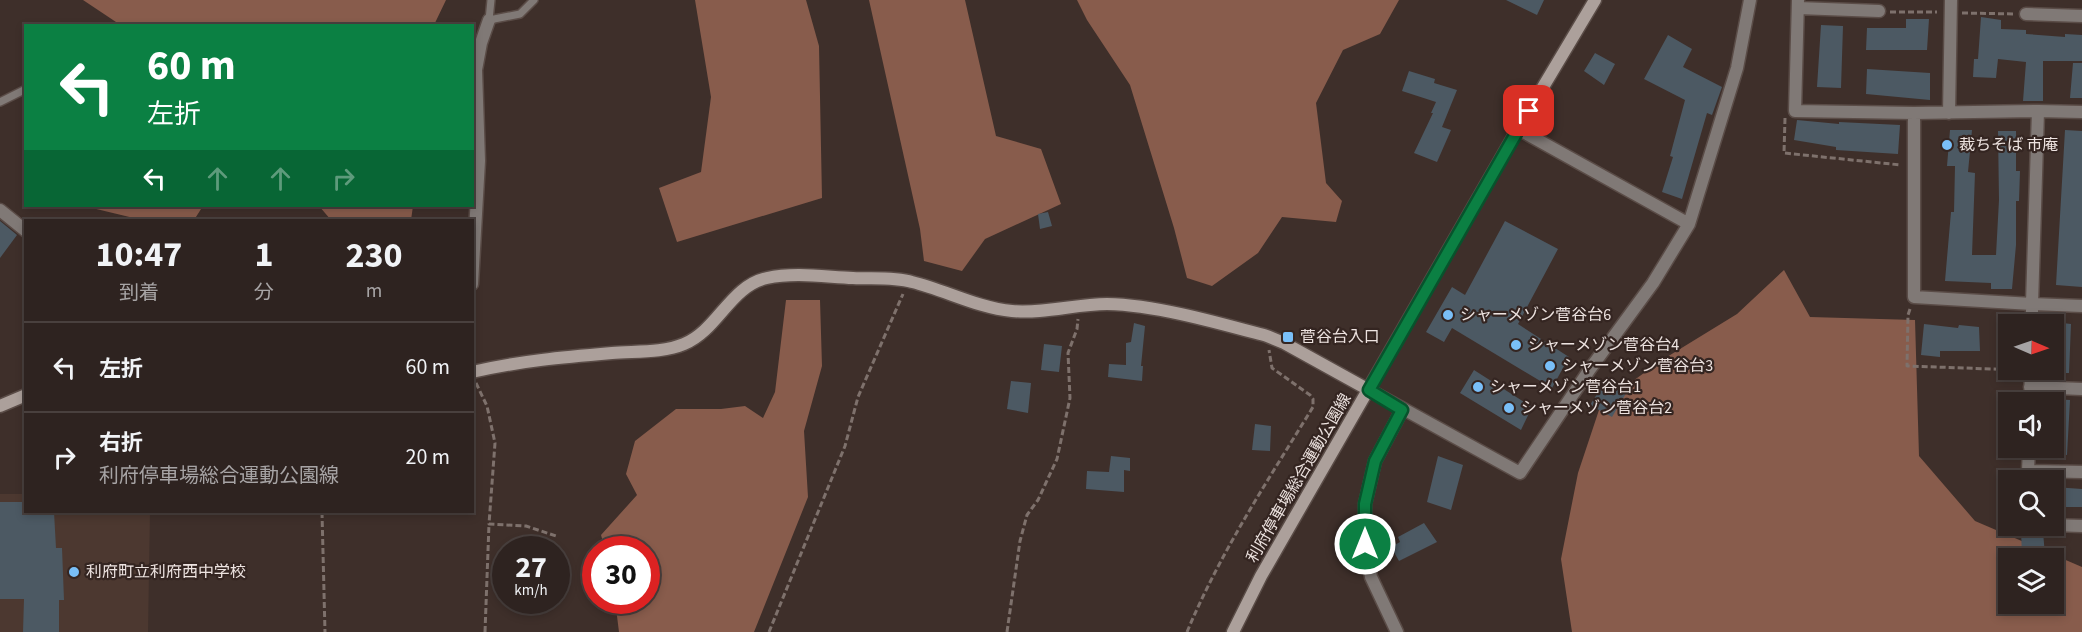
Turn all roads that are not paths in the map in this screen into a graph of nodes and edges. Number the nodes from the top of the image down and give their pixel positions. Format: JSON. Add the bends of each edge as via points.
{"nodes":[{"id":1,"x":491,"y":0,"type":"edge"},
{"id":2,"x":534,"y":0,"type":"edge"},
{"id":3,"x":1595,"y":0,"type":"edge"},
{"id":4,"x":1749,"y":0,"type":"edge"},
{"id":5,"x":1951,"y":0,"type":"edge"},
{"id":6,"x":1798,"y":4,"type":"edge"},
{"id":7,"x":1879,"y":11,"type":"dead end"},
{"id":8,"x":2026,"y":14,"type":"dead end"},
{"id":9,"x":2082,"y":16,"type":"edge"},
{"id":10,"x":489,"y":20,"type":"junction"},
{"id":11,"x":24,"y":90,"type":"edge"},
{"id":12,"x":0,"y":102,"type":"edge"},
{"id":13,"x":2038,"y":111,"type":"junction"},
{"id":14,"x":1949,"y":112,"type":"junction"},
{"id":15,"x":2082,"y":112,"type":"edge"},
{"id":16,"x":1914,"y":113,"type":"junction"},
{"id":17,"x":1518,"y":129,"type":"junction"},
{"id":18,"x":0,"y":210,"type":"edge"},
{"id":19,"x":1689,"y":224,"type":"junction"},
{"id":20,"x":24,"y":229,"type":"edge"},
{"id":21,"x":474,"y":249,"type":"edge"},
{"id":22,"x":2032,"y":304,"type":"junction"},
{"id":23,"x":2082,"y":306,"type":"edge"},
{"id":24,"x":2032,"y":314,"type":"edge"},
{"id":25,"x":474,"y":374,"type":"edge"},
{"id":26,"x":2030,"y":380,"type":"edge"},
{"id":27,"x":2030,"y":387,"type":"junction"},
{"id":28,"x":2082,"y":389,"type":"edge"},
{"id":29,"x":1369,"y":390,"type":"junction"},
{"id":30,"x":2030,"y":392,"type":"edge"},
{"id":31,"x":24,"y":396,"type":"edge"},
{"id":32,"x":0,"y":406,"type":"edge"},
{"id":33,"x":1402,"y":410,"type":"junction"},
{"id":34,"x":2082,"y":472,"type":"edge"},
{"id":35,"x":2064,"y":473,"type":"edge"},
{"id":36,"x":2064,"y":525,"type":"edge"},
{"id":37,"x":2082,"y":526,"type":"edge"},
{"id":38,"x":1233,"y":632,"type":"edge"},
{"id":39,"x":1397,"y":632,"type":"edge"}],
"edges":[{"from":1,"to":10,"type":"lane"},
{"from":2,"to":10,"type":"lane","via":[[520,14]]},
{"from":3,"to":17,"type":"street","name":"利府停車場総合運動公園線"},
{"from":4,"to":19,"type":"street","via":[[1737,68]]},
{"from":5,"to":14,"type":"street"},
{"from":6,"to":7,"type":"street"},
{"from":6,"to":16,"type":"street","via":[[1795,111]]},
{"from":8,"to":9,"type":"street"},
{"from":10,"to":21,"type":"street","via":[[476,70],[479,161]]},
{"from":11,"to":12,"type":"lane"},
{"from":13,"to":14,"type":"street"},
{"from":13,"to":15,"type":"street"},
{"from":13,"to":22,"type":"street"},
{"from":14,"to":16,"type":"street"},
{"from":16,"to":22,"type":"street","via":[[1914,297]]},
{"from":17,"to":19,"type":"street"},
{"from":17,"to":29,"type":"street","name":"利府停車場総合運動公園線"},
{"from":18,"to":20,"type":"street"},
{"from":19,"to":33,"type":"street","via":[[1653,284],[1520,473]]},
{"from":22,"to":23,"type":"street"},
{"from":22,"to":24,"type":"street"},
{"from":25,"to":29,"type":"street","via":[[530,360],[681,345],[702,332],[755,281],[806,276],[909,281],[1013,311],[1108,304],[1159,311],[1267,336]]},
{"from":26,"to":27,"type":"street"},
{"from":27,"to":28,"type":"street"},
{"from":27,"to":30,"type":"street"},
{"from":29,"to":33,"type":"street"},
{"from":29,"to":38,"type":"street","name":"利府停車場総合運動公園線","via":[[1261,576]]},
{"from":31,"to":32,"type":"street"},
{"from":33,"to":39,"type":"street","via":[[1375,461],[1365,504],[1365,544],[1371,578]]},
{"from":34,"to":35,"type":"street"},
{"from":36,"to":37,"type":"street"}]}
